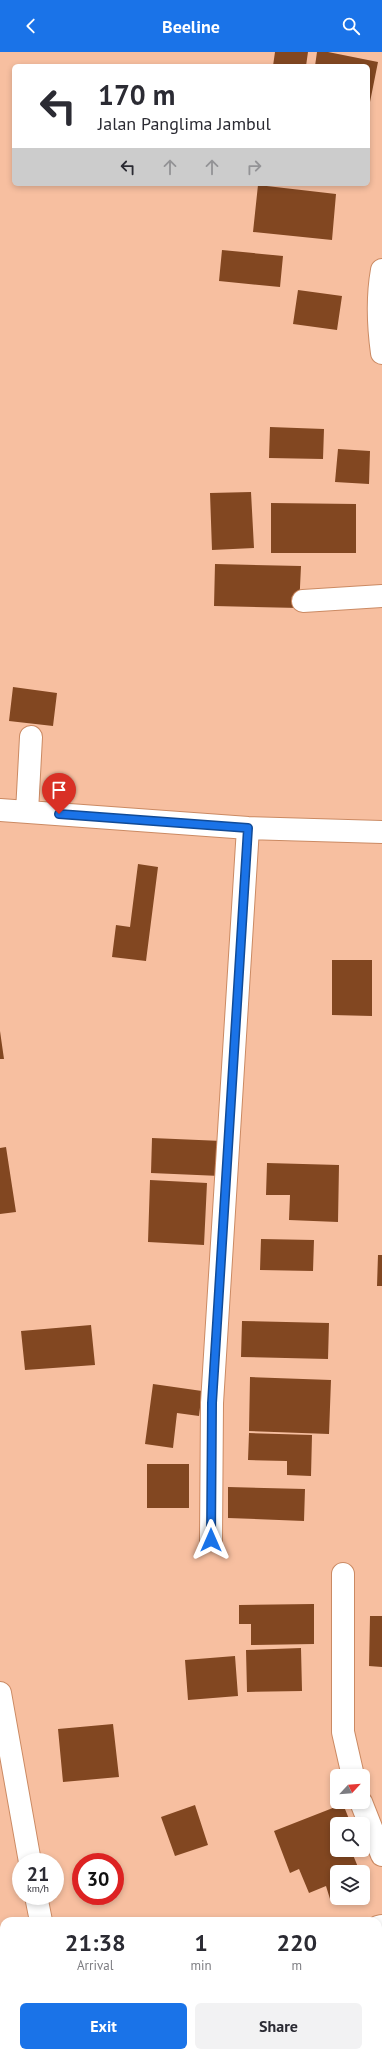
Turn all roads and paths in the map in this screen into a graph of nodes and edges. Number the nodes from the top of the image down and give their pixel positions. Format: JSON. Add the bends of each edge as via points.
{"nodes":[{"id":1,"x":382,"y":270,"type":"edge"},
{"id":2,"x":382,"y":353,"type":"edge"},
{"id":3,"x":382,"y":596,"type":"edge"},
{"id":4,"x":303,"y":601,"type":"dead end"},
{"id":5,"x":31,"y":737,"type":"dead end"},
{"id":6,"x":0,"y":810,"type":"edge"},
{"id":7,"x":27,"y":812,"type":"junction"},
{"id":8,"x":248,"y":828,"type":"junction"},
{"id":9,"x":382,"y":832,"type":"edge"},
{"id":10,"x":211,"y":1540,"type":"dead end"},
{"id":11,"x":343,"y":1574,"type":"dead end"},
{"id":12,"x":0,"y":1693,"type":"edge"},
{"id":13,"x":351,"y":1769,"type":"edge"},
{"id":14,"x":364,"y":1809,"type":"edge"},
{"id":15,"x":28,"y":1853,"type":"edge"},
{"id":16,"x":382,"y":1855,"type":"edge"},
{"id":17,"x":38,"y":1905,"type":"edge"},
{"id":18,"x":40,"y":1917,"type":"edge"}],
"edges":[{"from":1,"to":2,"type":"street","via":[[378,293]]},
{"from":3,"to":4,"type":"street"},
{"from":5,"to":7,"type":"street"},
{"from":6,"to":7,"type":"street"},
{"from":7,"to":8,"type":"street"},
{"from":8,"to":9,"type":"street"},
{"from":8,"to":10,"type":"street","via":[[213,1396]]},
{"from":11,"to":13,"type":"street","via":[[343,1732]]},
{"from":12,"to":15,"type":"street"},
{"from":14,"to":16,"type":"street"},
{"from":17,"to":18,"type":"street"}]}
